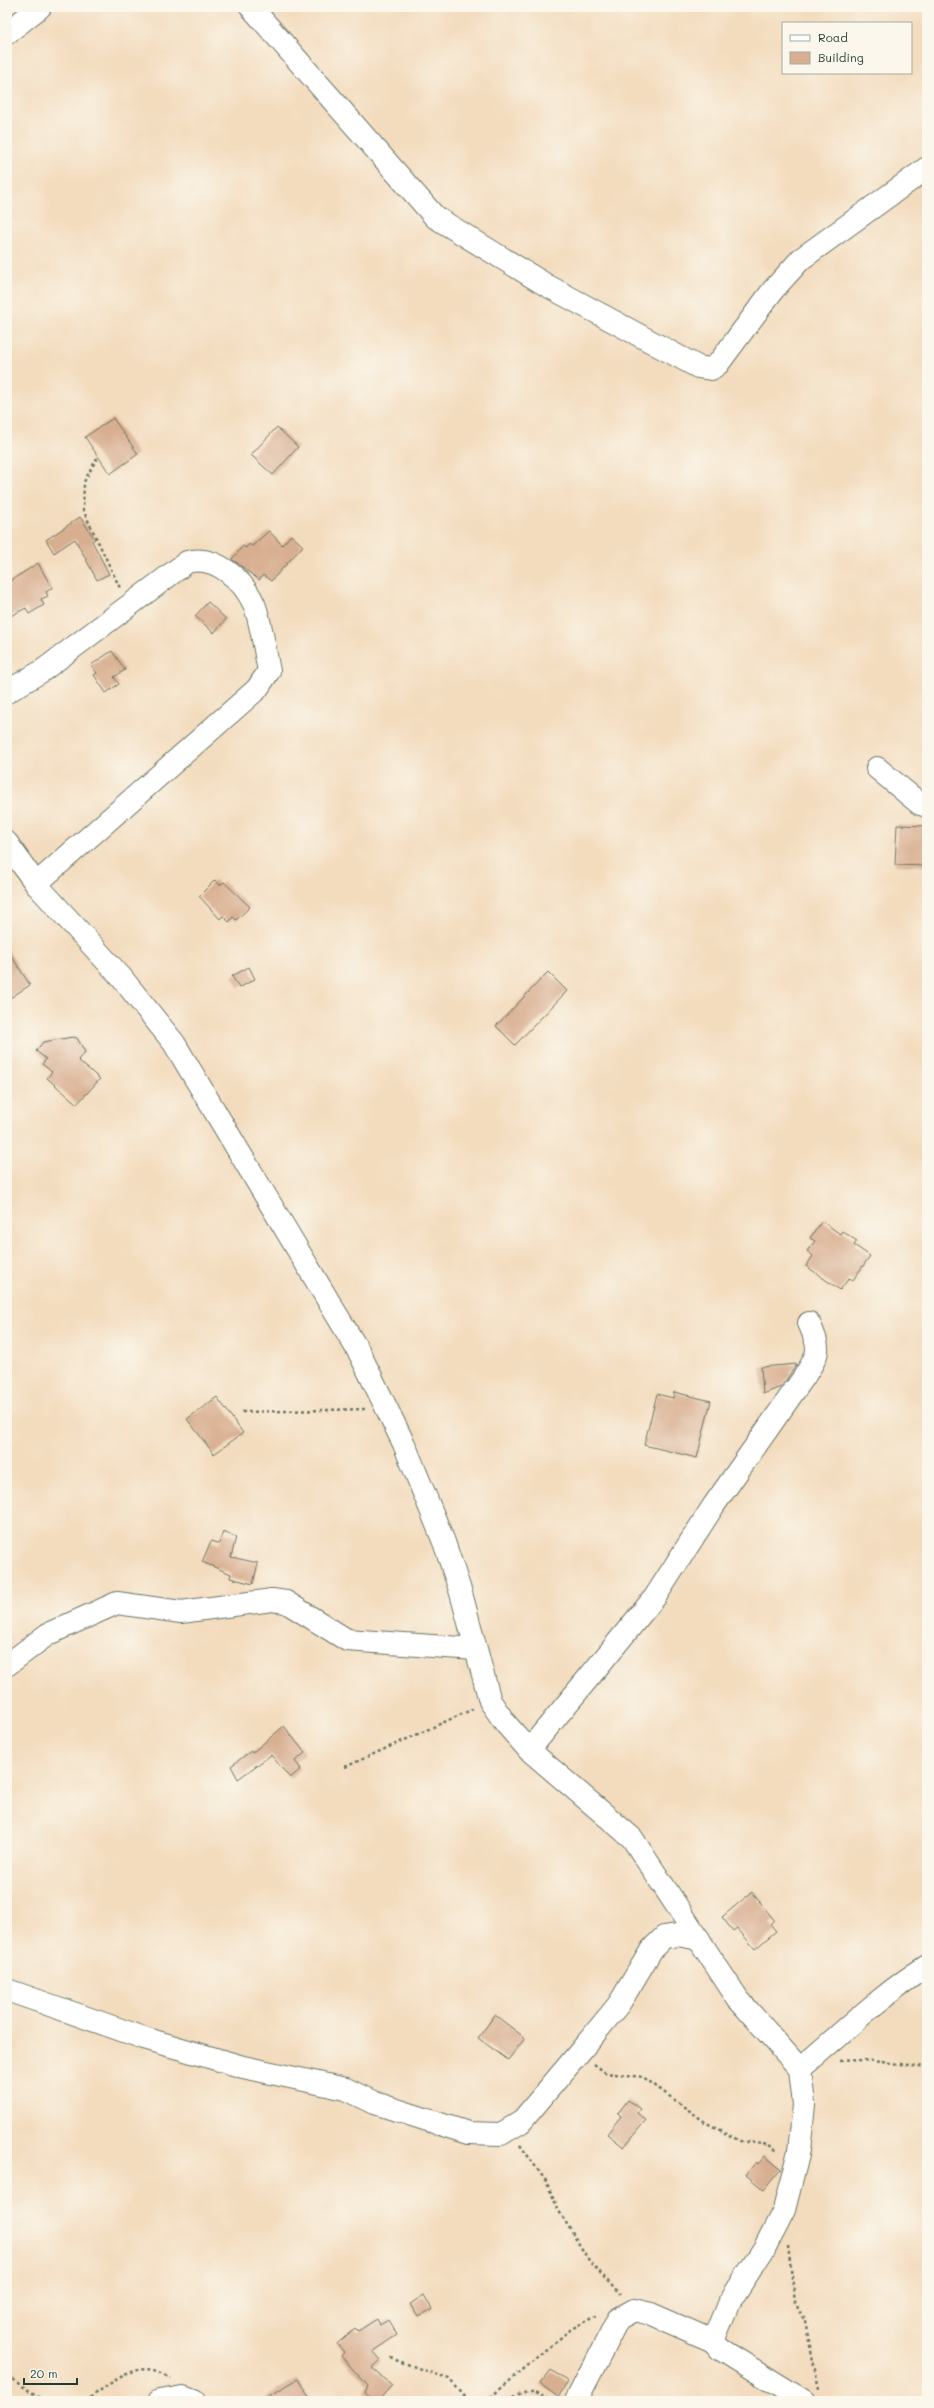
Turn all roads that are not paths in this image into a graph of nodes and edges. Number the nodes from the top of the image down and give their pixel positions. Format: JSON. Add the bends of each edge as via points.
{"nodes":[{"id":1,"x":40,"y":7,"type":"edge"},
{"id":2,"x":251,"y":7,"type":"edge"},
{"id":3,"x":7,"y":34,"type":"edge"},
{"id":4,"x":927,"y":168,"type":"edge"},
{"id":5,"x":7,"y":692,"type":"edge"},
{"id":6,"x":877,"y":768,"type":"dead end"},
{"id":7,"x":927,"y":806,"type":"edge"},
{"id":8,"x":7,"y":843,"type":"edge"},
{"id":9,"x":36,"y":884,"type":"junction"},
{"id":10,"x":809,"y":1323,"type":"dead end"},
{"id":11,"x":475,"y":1649,"type":"junction"},
{"id":12,"x":7,"y":1665,"type":"edge"},
{"id":13,"x":529,"y":1750,"type":"junction"},
{"id":14,"x":699,"y":1939,"type":"junction"},
{"id":15,"x":927,"y":1966,"type":"edge"},
{"id":16,"x":7,"y":1990,"type":"edge"},
{"id":17,"x":804,"y":2066,"type":"junction"},
{"id":18,"x":712,"y":2341,"type":"junction"},
{"id":19,"x":812,"y":2398,"type":"edge"},
{"id":20,"x":188,"y":2399,"type":"edge"},
{"id":21,"x":159,"y":2401,"type":"edge"},
{"id":22,"x":576,"y":2401,"type":"edge"}],
"edges":[{"from":1,"to":3,"type":"street"},
{"from":2,"to":4,"type":"street","via":[[435,217],[546,285],[698,368],[711,369],[718,364],[773,290],[801,260]]},
{"from":5,"to":9,"type":"street","via":[[42,671],[187,562],[196,560],[213,562],[239,582],[254,605],[269,671],[257,689],[217,726]]},
{"from":6,"to":7,"type":"street","via":[[920,804]]},
{"from":8,"to":9,"type":"street"},
{"from":9,"to":11,"type":"street","via":[[121,977],[174,1043],[359,1352],[404,1444],[444,1542],[461,1593]]},
{"from":10,"to":13,"type":"street","via":[[818,1346],[816,1357],[804,1377],[714,1505],[655,1597]]},
{"from":11,"to":12,"type":"street","via":[[347,1640],[286,1602],[272,1600],[181,1612],[117,1603],[48,1634]]},
{"from":11,"to":13,"type":"street","via":[[490,1701]]},
{"from":13,"to":14,"type":"street","via":[[632,1838]]},
{"from":14,"to":16,"type":"street","via":[[678,1935],[664,1937],[652,1950],[619,2004],[578,2054],[521,2122],[501,2134],[468,2133],[375,2103],[346,2089],[243,2067],[144,2038]]},
{"from":14,"to":17,"type":"street","via":[[738,1999]]},
{"from":15,"to":17,"type":"street","via":[[862,2015]]},
{"from":17,"to":18,"type":"street","via":[[804,2105],[799,2151],[784,2210],[765,2246],[728,2304]]},
{"from":18,"to":19,"type":"street","via":[[720,2349]]},
{"from":18,"to":22,"type":"street","via":[[651,2314],[634,2310],[618,2319]]},
{"from":20,"to":21,"type":"street"}]}
